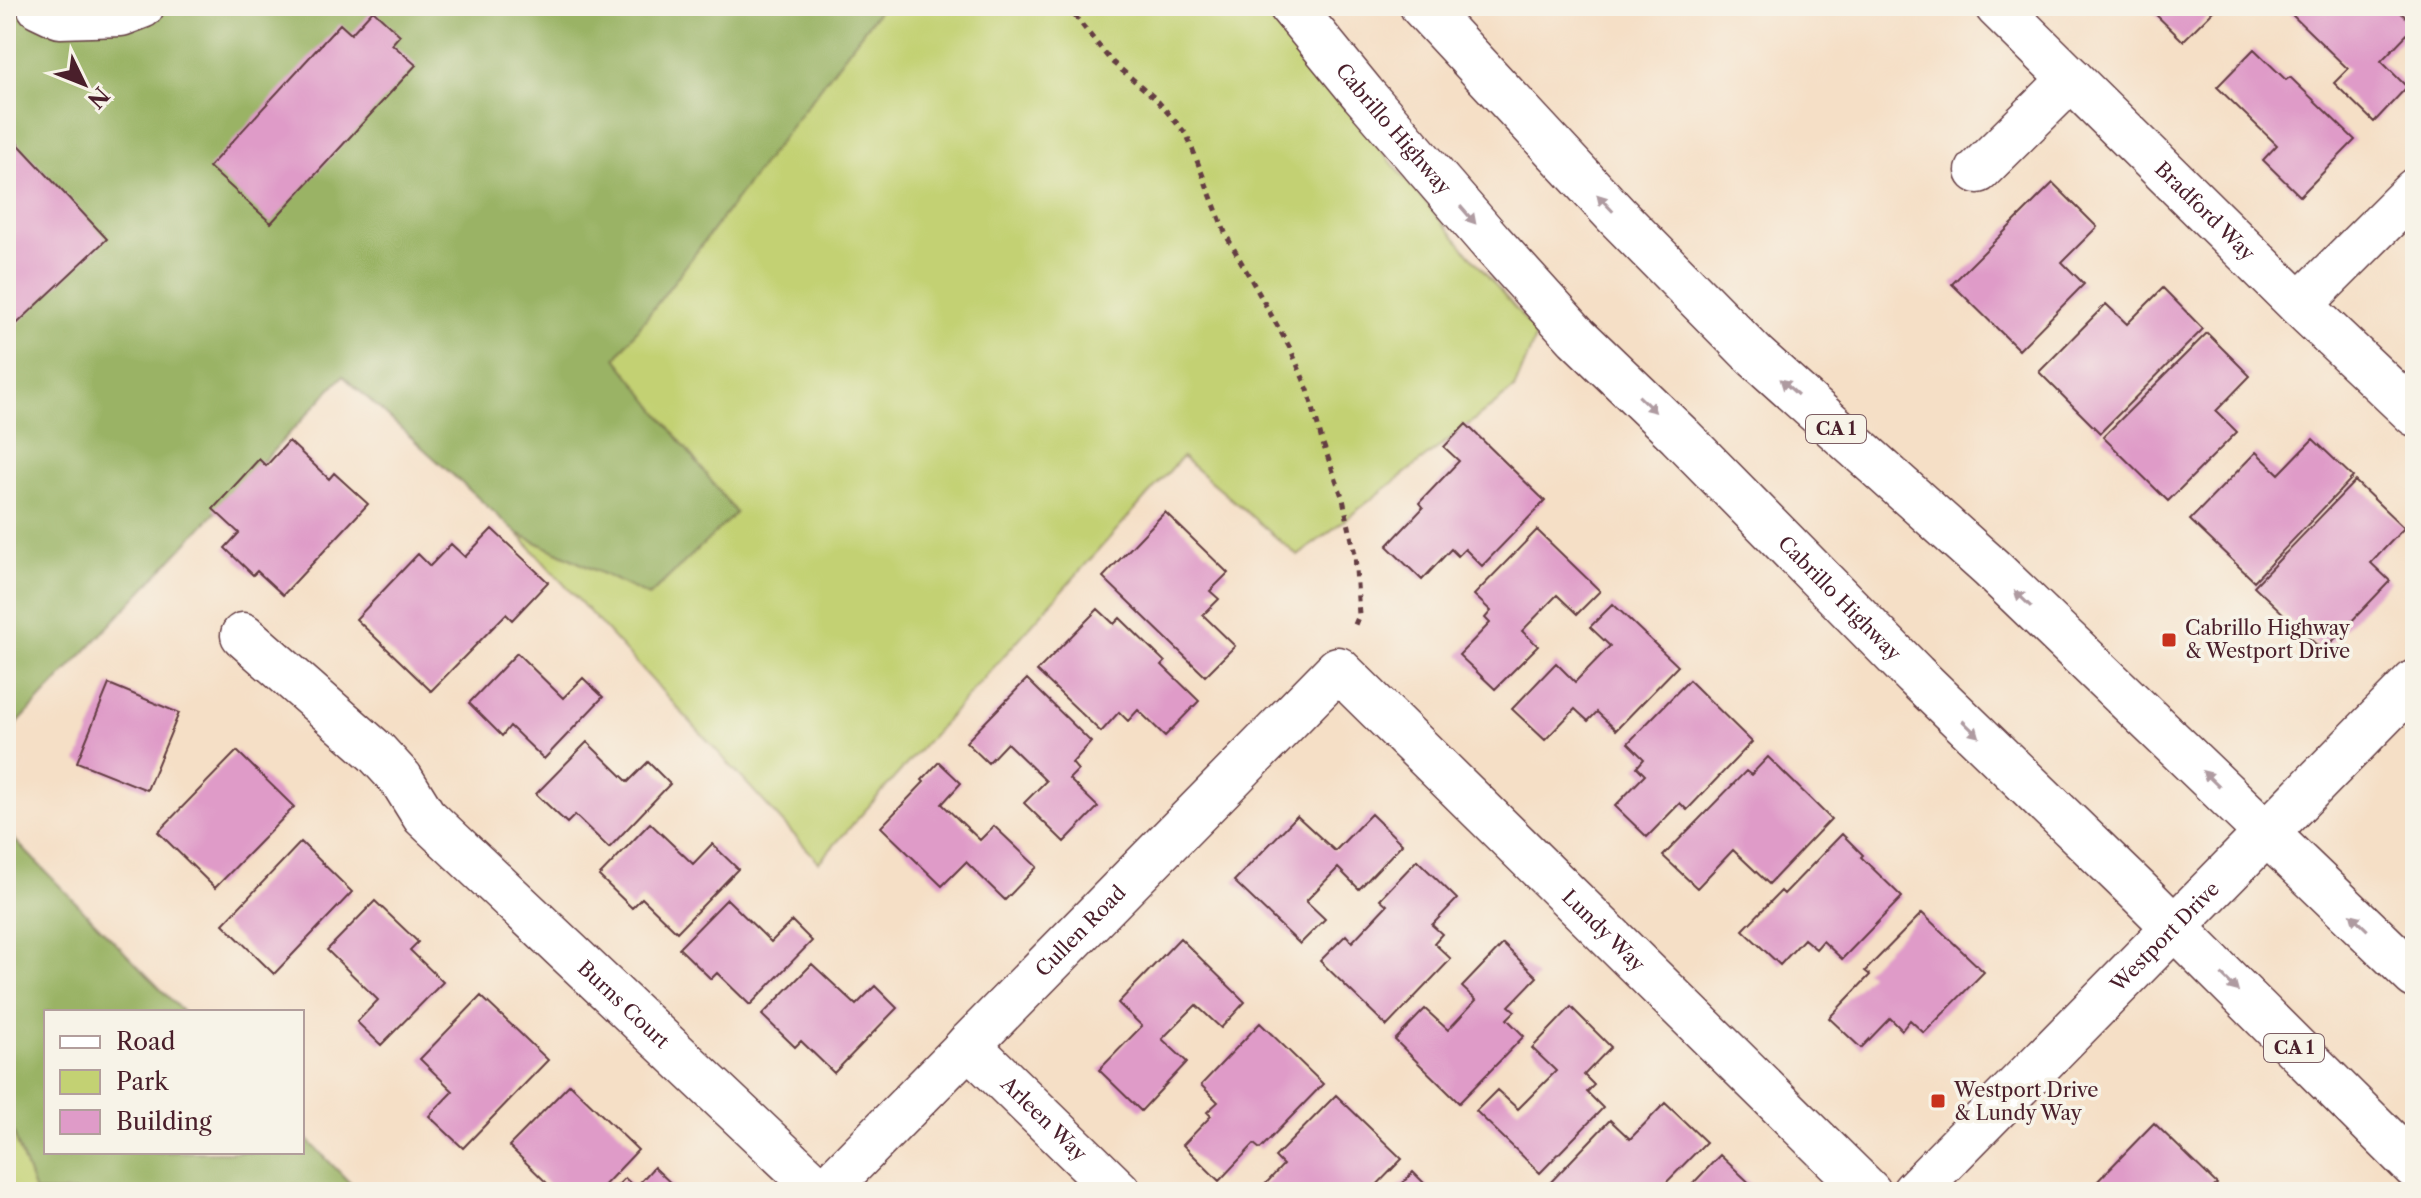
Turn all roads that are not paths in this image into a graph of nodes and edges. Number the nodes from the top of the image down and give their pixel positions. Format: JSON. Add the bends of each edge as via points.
{"nodes":[{"id":1,"x":39,"y":6,"type":"edge"},
{"id":2,"x":142,"y":6,"type":"edge"},
{"id":3,"x":1291,"y":6,"type":"edge"},
{"id":4,"x":1422,"y":6,"type":"edge"},
{"id":5,"x":1997,"y":6,"type":"edge"},
{"id":6,"x":2071,"y":79,"type":"junction"},
{"id":7,"x":1978,"y":171,"type":"dead end"},
{"id":8,"x":2415,"y":190,"type":"edge"},
{"id":9,"x":2300,"y":305,"type":"junction"},
{"id":10,"x":2415,"y":414,"type":"edge"},
{"id":11,"x":243,"y":635,"type":"dead end"},
{"id":12,"x":1338,"y":669,"type":"joint"},
{"id":13,"x":2415,"y":682,"type":"edge"},
{"id":14,"x":2267,"y":833,"type":"junction"},
{"id":15,"x":2175,"y":928,"type":"junction"},
{"id":16,"x":2415,"y":976,"type":"edge"},
{"id":17,"x":968,"y":1045,"type":"junction"},
{"id":18,"x":2415,"y":1167,"type":"edge"},
{"id":19,"x":823,"y":1192,"type":"edge"},
{"id":20,"x":1119,"y":1192,"type":"edge"},
{"id":21,"x":1869,"y":1192,"type":"edge"},
{"id":22,"x":1914,"y":1192,"type":"edge"}],
"edges":[{"from":1,"to":2,"type":"main road","via":[[60,16],[121,14]]},
{"from":3,"to":15,"type":"main road","name":"Cabrillo Highway","number":"CA 1","one_way":true,"via":[[1577,337]]},
{"from":14,"to":4,"type":"main road","number":"CA 1","one_way":true,"via":[[1991,568],[1755,356]]},
{"from":5,"to":6,"type":"main road","name":"Bradford Way"},
{"from":6,"to":7,"type":"main road"},
{"from":6,"to":9,"type":"main road","name":"Bradford Way"},
{"from":8,"to":9,"type":"main road"},
{"from":9,"to":10,"type":"main road","name":"Bradford Way"},
{"from":11,"to":19,"type":"main road","name":"Burns Court","via":[[377,753],[424,816]]},
{"from":12,"to":17,"type":"main road","name":"Cullen Road"},
{"from":12,"to":21,"type":"main road","name":"Lundy Way"},
{"from":13,"to":14,"type":"main road","name":"Westport Drive"},
{"from":14,"to":15,"type":"main road","name":"Westport Drive"},
{"from":16,"to":14,"type":"main road","number":"CA 1","one_way":true},
{"from":15,"to":18,"type":"main road","name":"Cabrillo Highway","number":"CA 1","one_way":true},
{"from":15,"to":22,"type":"main road","name":"Westport Drive"},
{"from":17,"to":19,"type":"main road","name":"Cullen Road"},
{"from":17,"to":20,"type":"main road","name":"Arleen Way"}]}
